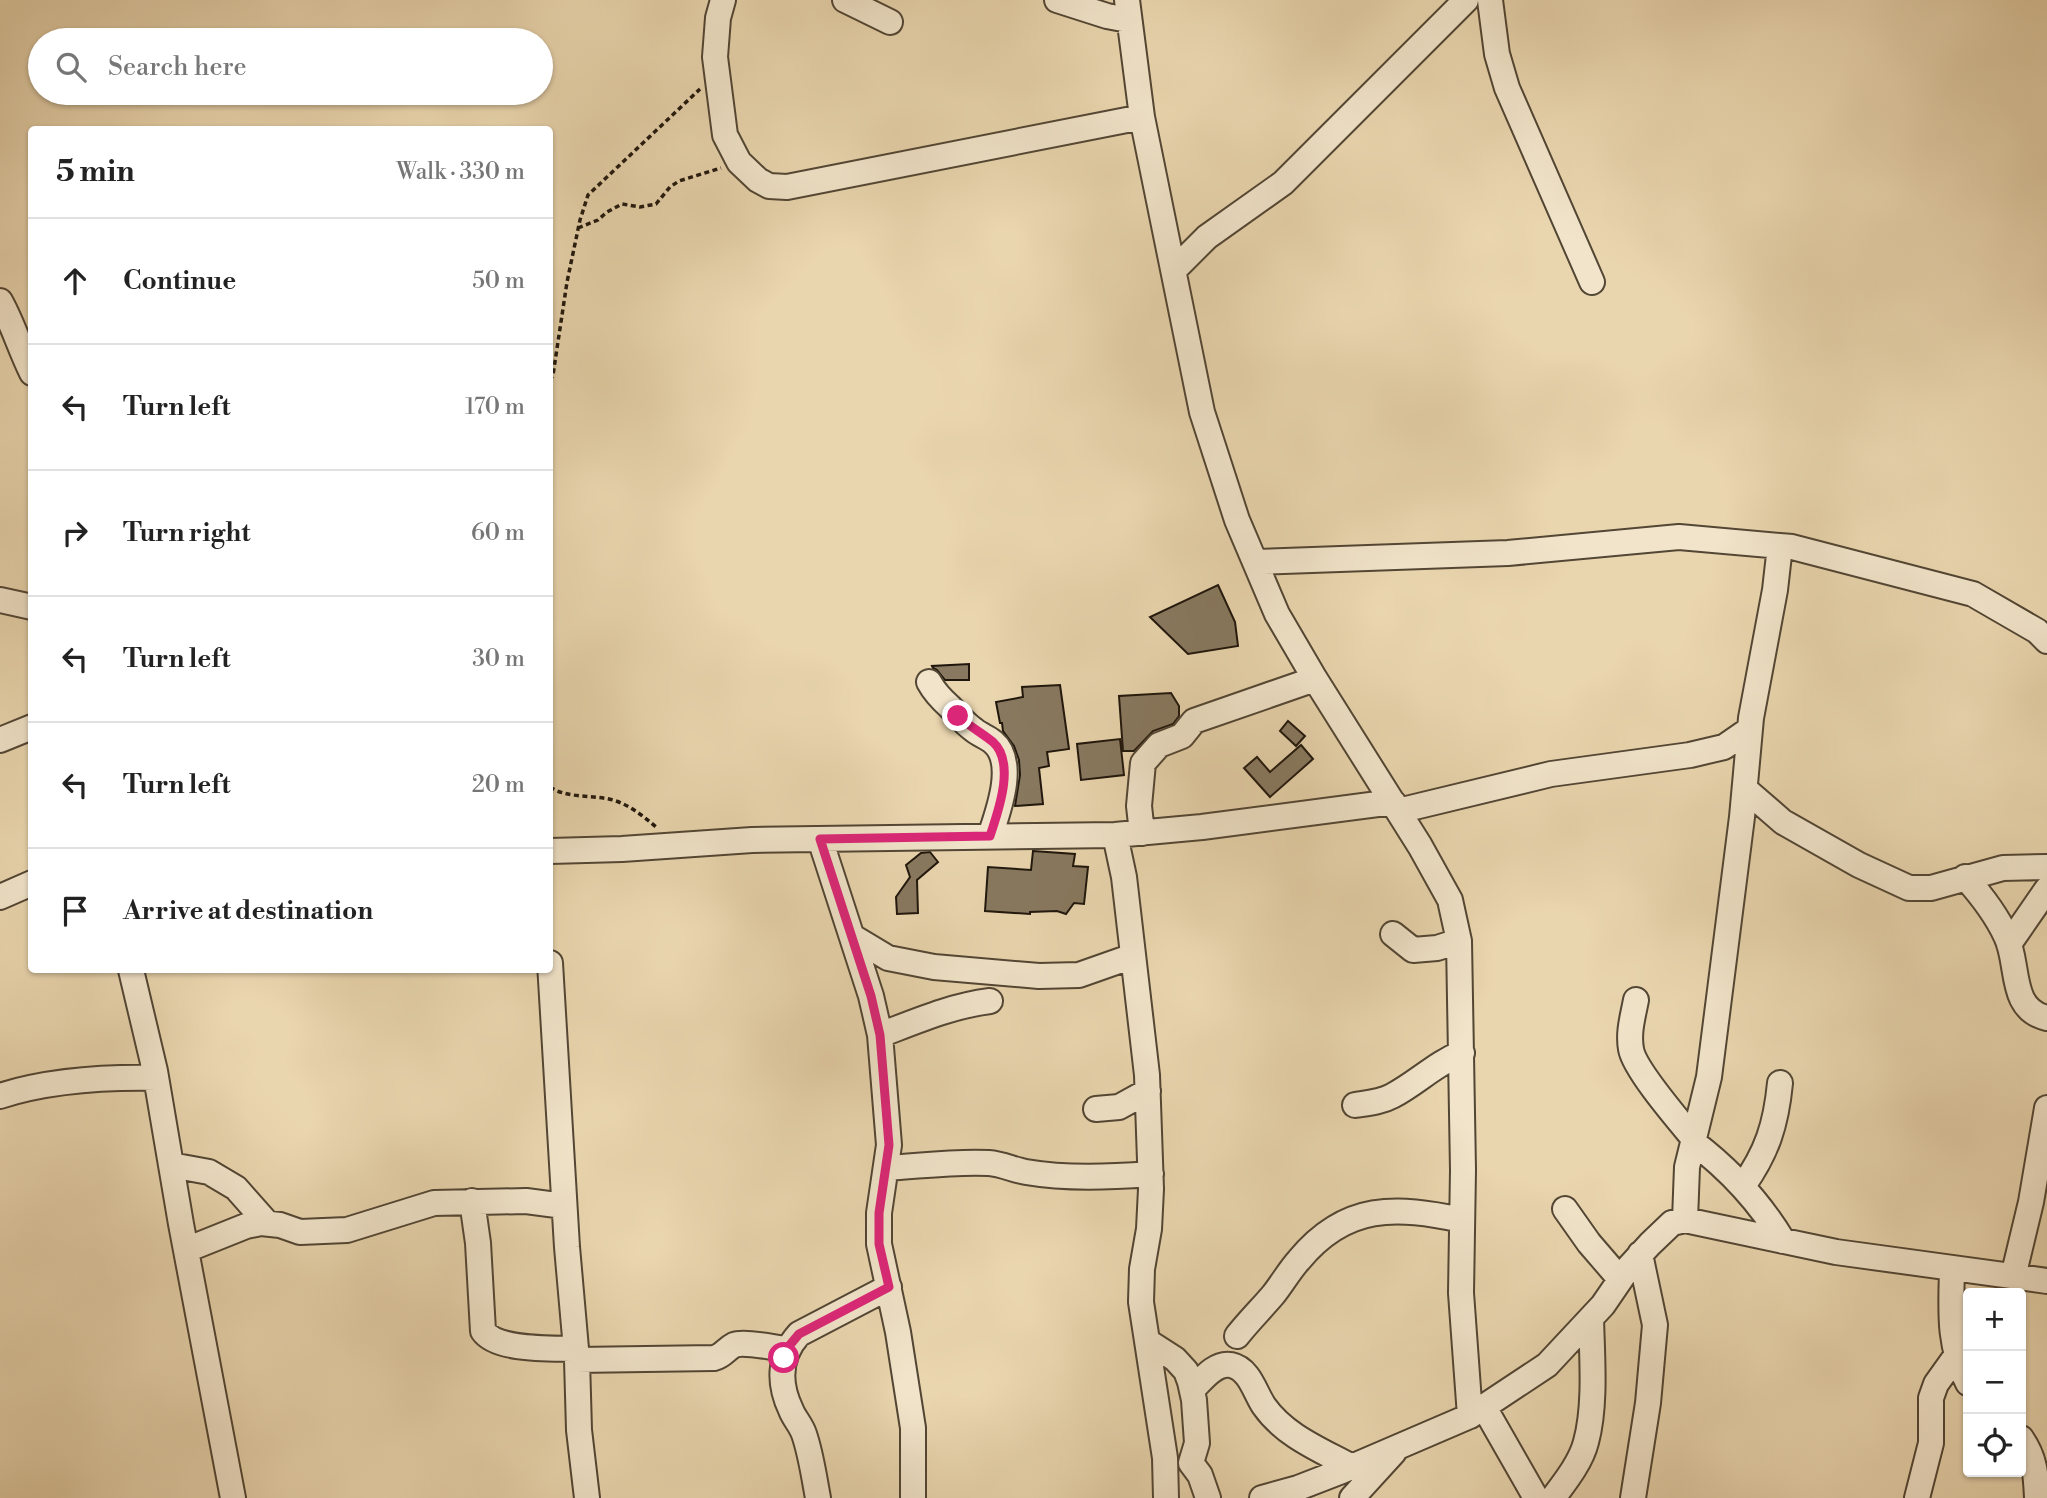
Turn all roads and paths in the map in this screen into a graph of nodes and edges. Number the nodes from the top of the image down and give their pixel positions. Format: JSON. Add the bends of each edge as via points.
{"nodes":[{"id":1,"x":723,"y":0,"type":"edge"},
{"id":2,"x":845,"y":0,"type":"edge"},
{"id":3,"x":1058,"y":0,"type":"edge"},
{"id":4,"x":1466,"y":0,"type":"edge"},
{"id":5,"x":1490,"y":0,"type":"edge"},
{"id":6,"x":1128,"y":10,"type":"edge"},
{"id":7,"x":890,"y":22,"type":"dead end"},
{"id":8,"x":717,"y":75,"type":"junction"},
{"id":9,"x":1142,"y":117,"type":"junction"},
{"id":10,"x":739,"y":162,"type":"junction"},
{"id":11,"x":578,"y":228,"type":"junction"},
{"id":12,"x":1174,"y":270,"type":"junction"},
{"id":13,"x":1592,"y":282,"type":"dead end"},
{"id":14,"x":0,"y":301,"type":"edge"},
{"id":15,"x":0,"y":354,"type":"edge"},
{"id":16,"x":28,"y":366,"type":"edge"},
{"id":17,"x":553,"y":375,"type":"edge"},
{"id":18,"x":1780,"y":546,"type":"junction"},
{"id":19,"x":1255,"y":562,"type":"junction"},
{"id":20,"x":0,"y":600,"type":"edge"},
{"id":21,"x":28,"y":606,"type":"edge"},
{"id":22,"x":2047,"y":641,"type":"edge"},
{"id":23,"x":1315,"y":679,"type":"junction"},
{"id":24,"x":929,"y":682,"type":"dead end"},
{"id":25,"x":28,"y":729,"type":"edge"},
{"id":26,"x":1750,"y":729,"type":"junction"},
{"id":27,"x":0,"y":740,"type":"edge"},
{"id":28,"x":553,"y":789,"type":"edge"},
{"id":29,"x":1745,"y":789,"type":"junction"},
{"id":30,"x":1396,"y":807,"type":"junction"},
{"id":31,"x":1142,"y":832,"type":"junction"},
{"id":32,"x":1115,"y":835,"type":"junction"},
{"id":33,"x":990,"y":836,"type":"junction"},
{"id":34,"x":820,"y":839,"type":"junction"},
{"id":35,"x":675,"y":845,"type":"junction"},
{"id":36,"x":553,"y":851,"type":"edge"},
{"id":37,"x":2047,"y":867,"type":"edge"},
{"id":38,"x":1965,"y":877,"type":"junction"},
{"id":39,"x":28,"y":885,"type":"edge"},
{"id":40,"x":2047,"y":889,"type":"edge"},
{"id":41,"x":0,"y":897,"type":"edge"},
{"id":42,"x":1393,"y":934,"type":"dead end"},
{"id":43,"x":853,"y":937,"type":"junction"},
{"id":44,"x":1459,"y":941,"type":"junction"},
{"id":45,"x":2009,"y":944,"type":"junction"},
{"id":46,"x":1133,"y":956,"type":"junction"},
{"id":47,"x":132,"y":973,"type":"edge"},
{"id":48,"x":551,"y":973,"type":"edge"},
{"id":49,"x":1636,"y":1000,"type":"dead end"},
{"id":50,"x":990,"y":1001,"type":"dead end"},
{"id":51,"x":2047,"y":1018,"type":"edge"},
{"id":52,"x":880,"y":1035,"type":"junction"},
{"id":53,"x":1462,"y":1053,"type":"junction"},
{"id":54,"x":156,"y":1078,"type":"junction"},
{"id":55,"x":1780,"y":1083,"type":"dead end"},
{"id":56,"x":1148,"y":1091,"type":"junction"},
{"id":57,"x":0,"y":1096,"type":"edge"},
{"id":58,"x":1355,"y":1105,"type":"dead end"},
{"id":59,"x":2047,"y":1108,"type":"edge"},
{"id":60,"x":1096,"y":1109,"type":"dead end"},
{"id":61,"x":1694,"y":1141,"type":"junction"},
{"id":62,"x":2043,"y":1143,"type":"edge"},
{"id":63,"x":171,"y":1165,"type":"junction"},
{"id":64,"x":886,"y":1168,"type":"junction"},
{"id":65,"x":1151,"y":1174,"type":"junction"},
{"id":66,"x":1743,"y":1186,"type":"junction"},
{"id":67,"x":472,"y":1201,"type":"junction"},
{"id":68,"x":565,"y":1206,"type":"junction"},
{"id":69,"x":1565,"y":1209,"type":"dead end"},
{"id":70,"x":1462,"y":1220,"type":"junction"},
{"id":71,"x":1685,"y":1220,"type":"junction"},
{"id":72,"x":267,"y":1223,"type":"junction"},
{"id":73,"x":1783,"y":1241,"type":"junction"},
{"id":74,"x":186,"y":1250,"type":"junction"},
{"id":75,"x":1640,"y":1254,"type":"junction"},
{"id":76,"x":1952,"y":1269,"type":"junction"},
{"id":77,"x":1620,"y":1279,"type":"junction"},
{"id":78,"x":2047,"y":1281,"type":"edge"},
{"id":79,"x":2016,"y":1282,"type":"edge"},
{"id":80,"x":889,"y":1287,"type":"junction"},
{"id":81,"x":1591,"y":1318,"type":"junction"},
{"id":82,"x":1237,"y":1336,"type":"dead end"},
{"id":83,"x":1147,"y":1341,"type":"junction"},
{"id":84,"x":787,"y":1349,"type":"junction"},
{"id":85,"x":576,"y":1355,"type":"junction"},
{"id":86,"x":1956,"y":1356,"type":"junction"},
{"id":87,"x":1963,"y":1372,"type":"edge"},
{"id":88,"x":1192,"y":1390,"type":"junction"},
{"id":89,"x":1477,"y":1412,"type":"junction"},
{"id":90,"x":2026,"y":1445,"type":"edge"},
{"id":91,"x":1400,"y":1446,"type":"junction"},
{"id":92,"x":1352,"y":1467,"type":"junction"},
{"id":93,"x":1358,"y":1496,"type":"edge"},
{"id":94,"x":233,"y":1498,"type":"edge"},
{"id":95,"x":587,"y":1498,"type":"edge"},
{"id":96,"x":818,"y":1498,"type":"edge"},
{"id":97,"x":913,"y":1498,"type":"edge"},
{"id":98,"x":1166,"y":1498,"type":"edge"},
{"id":99,"x":1208,"y":1498,"type":"edge"},
{"id":100,"x":1262,"y":1498,"type":"edge"},
{"id":101,"x":1536,"y":1498,"type":"edge"},
{"id":102,"x":1553,"y":1498,"type":"edge"},
{"id":103,"x":1633,"y":1498,"type":"edge"},
{"id":104,"x":1917,"y":1498,"type":"edge"},
{"id":105,"x":2036,"y":1498,"type":"edge"}],
"edges":[{"from":1,"to":8,"type":"street","via":[[718,18]]},
{"from":2,"to":7,"type":"street"},
{"from":3,"to":6,"type":"street","via":[[1107,16]]},
{"from":4,"to":12,"type":"street","via":[[1283,183],[1207,237]]},
{"from":5,"to":13,"type":"street","via":[[1507,88]]},
{"from":6,"to":9,"type":"street"},
{"from":8,"to":10,"type":"street","via":[[725,135]]},
{"from":8,"to":11,"type":"path","via":[[588,195]]},
{"from":9,"to":10,"type":"street","via":[[787,187],[769,186]]},
{"from":9,"to":12,"type":"street"},
{"from":10,"to":11,"type":"path","via":[[678,181],[656,204],[622,204]]},
{"from":11,"to":17,"type":"path"},
{"from":12,"to":19,"type":"street","via":[[1202,412]]},
{"from":14,"to":16,"type":"street"},
{"from":15,"to":16,"type":"street"},
{"from":18,"to":19,"type":"street","via":[[1679,537],[1508,552]]},
{"from":18,"to":22,"type":"street","via":[[1973,594]]},
{"from":18,"to":26,"type":"street"},
{"from":19,"to":23,"type":"street","via":[[1277,614]]},
{"from":20,"to":21,"type":"street"},
{"from":23,"to":30,"type":"street"},
{"from":23,"to":31,"type":"street","via":[[1194,721],[1182,736],[1159,745],[1143,763]]},
{"from":24,"to":33,"type":"street","via":[[936,695],[1002,754],[1000,807]]},
{"from":25,"to":27,"type":"street"},
{"from":26,"to":29,"type":"street"},
{"from":26,"to":30,"type":"street","via":[[1724,747],[1690,755],[1551,774]]},
{"from":28,"to":35,"type":"path","via":[[612,800],[635,810]]},
{"from":29,"to":38,"type":"street","via":[[1783,822],[1890,881],[1909,888],[1931,888]]},
{"from":29,"to":61,"type":"street","via":[[1709,1077]]},
{"from":30,"to":31,"type":"street"},
{"from":30,"to":44,"type":"street","via":[[1450,900]]},
{"from":31,"to":32,"type":"street"},
{"from":32,"to":33,"type":"street"},
{"from":32,"to":46,"type":"street"},
{"from":33,"to":34,"type":"street"},
{"from":34,"to":35,"type":"street"},
{"from":34,"to":43,"type":"street"},
{"from":35,"to":36,"type":"street"},
{"from":37,"to":38,"type":"street","via":[[2003,868]]},
{"from":38,"to":45,"type":"street","via":[[1995,916]]},
{"from":39,"to":41,"type":"street"},
{"from":40,"to":45,"type":"street"},
{"from":42,"to":44,"type":"street","via":[[1413,950]]},
{"from":43,"to":46,"type":"street","via":[[888,958],[1039,976],[1079,975]]},
{"from":43,"to":52,"type":"street"},
{"from":44,"to":53,"type":"street"},
{"from":45,"to":51,"type":"street","via":[[2020,997],[2033,1013]]},
{"from":46,"to":56,"type":"street"},
{"from":47,"to":54,"type":"street"},
{"from":48,"to":68,"type":"street"},
{"from":49,"to":61,"type":"street","via":[[1631,1053]]},
{"from":50,"to":52,"type":"street","via":[[934,1013]]},
{"from":52,"to":64,"type":"street","via":[[889,1145]]},
{"from":53,"to":58,"type":"street","via":[[1391,1096]]},
{"from":53,"to":70,"type":"street"},
{"from":54,"to":57,"type":"street","via":[[89,1079]]},
{"from":54,"to":63,"type":"street"},
{"from":55,"to":66,"type":"street","via":[[1770,1140]]},
{"from":56,"to":60,"type":"street","via":[[1119,1107]]},
{"from":56,"to":65,"type":"street"},
{"from":59,"to":62,"type":"street"},
{"from":61,"to":66,"type":"street"},
{"from":61,"to":71,"type":"street","via":[[1687,1167]]},
{"from":62,"to":79,"type":"street"},
{"from":63,"to":72,"type":"street","via":[[209,1172],[236,1188]]},
{"from":63,"to":74,"type":"street"},
{"from":64,"to":65,"type":"street","via":[[962,1162],[1067,1175]]},
{"from":64,"to":80,"type":"street","via":[[879,1244]]},
{"from":65,"to":83,"type":"street","via":[[1141,1303]]},
{"from":66,"to":73,"type":"street"},
{"from":67,"to":68,"type":"street"},
{"from":67,"to":72,"type":"street","via":[[434,1203],[326,1233]]},
{"from":67,"to":85,"type":"street","via":[[487,1338]]},
{"from":68,"to":85,"type":"street"},
{"from":69,"to":77,"type":"street"},
{"from":70,"to":82,"type":"street","via":[[1384,1210],[1343,1224],[1299,1260]]},
{"from":70,"to":89,"type":"street","via":[[1461,1293]]},
{"from":71,"to":73,"type":"street"},
{"from":71,"to":75,"type":"street","via":[[1672,1223]]},
{"from":72,"to":74,"type":"street","via":[[246,1226]]},
{"from":73,"to":76,"type":"street"},
{"from":74,"to":94,"type":"street"},
{"from":75,"to":77,"type":"street"},
{"from":75,"to":103,"type":"street","via":[[1655,1325]]},
{"from":76,"to":79,"type":"street"},
{"from":76,"to":86,"type":"street","via":[[1951,1331]]},
{"from":77,"to":81,"type":"street"},
{"from":78,"to":79,"type":"street"},
{"from":80,"to":84,"type":"street","via":[[799,1334]]},
{"from":80,"to":97,"type":"street","via":[[913,1428]]},
{"from":81,"to":89,"type":"street","via":[[1547,1364]]},
{"from":81,"to":102,"type":"street","via":[[1592,1395],[1586,1444]]},
{"from":83,"to":88,"type":"street","via":[[1175,1359],[1186,1371]]},
{"from":83,"to":98,"type":"street","via":[[1165,1458]]},
{"from":84,"to":85,"type":"street","via":[[744,1343],[714,1358]]},
{"from":84,"to":96,"type":"street","via":[[782,1375],[785,1395],[803,1431]]},
{"from":85,"to":95,"type":"street"},
{"from":86,"to":87,"type":"street"},
{"from":86,"to":104,"type":"street","via":[[1931,1398],[1931,1443]]},
{"from":88,"to":92,"type":"street","via":[[1211,1371],[1229,1365],[1239,1368],[1282,1427]]},
{"from":88,"to":99,"type":"street","via":[[1196,1443],[1191,1463]]},
{"from":89,"to":91,"type":"street"},
{"from":89,"to":101,"type":"street"},
{"from":90,"to":105,"type":"street","via":[[2036,1471]]},
{"from":91,"to":92,"type":"street"},
{"from":91,"to":93,"type":"street"},
{"from":92,"to":100,"type":"street"}]}
